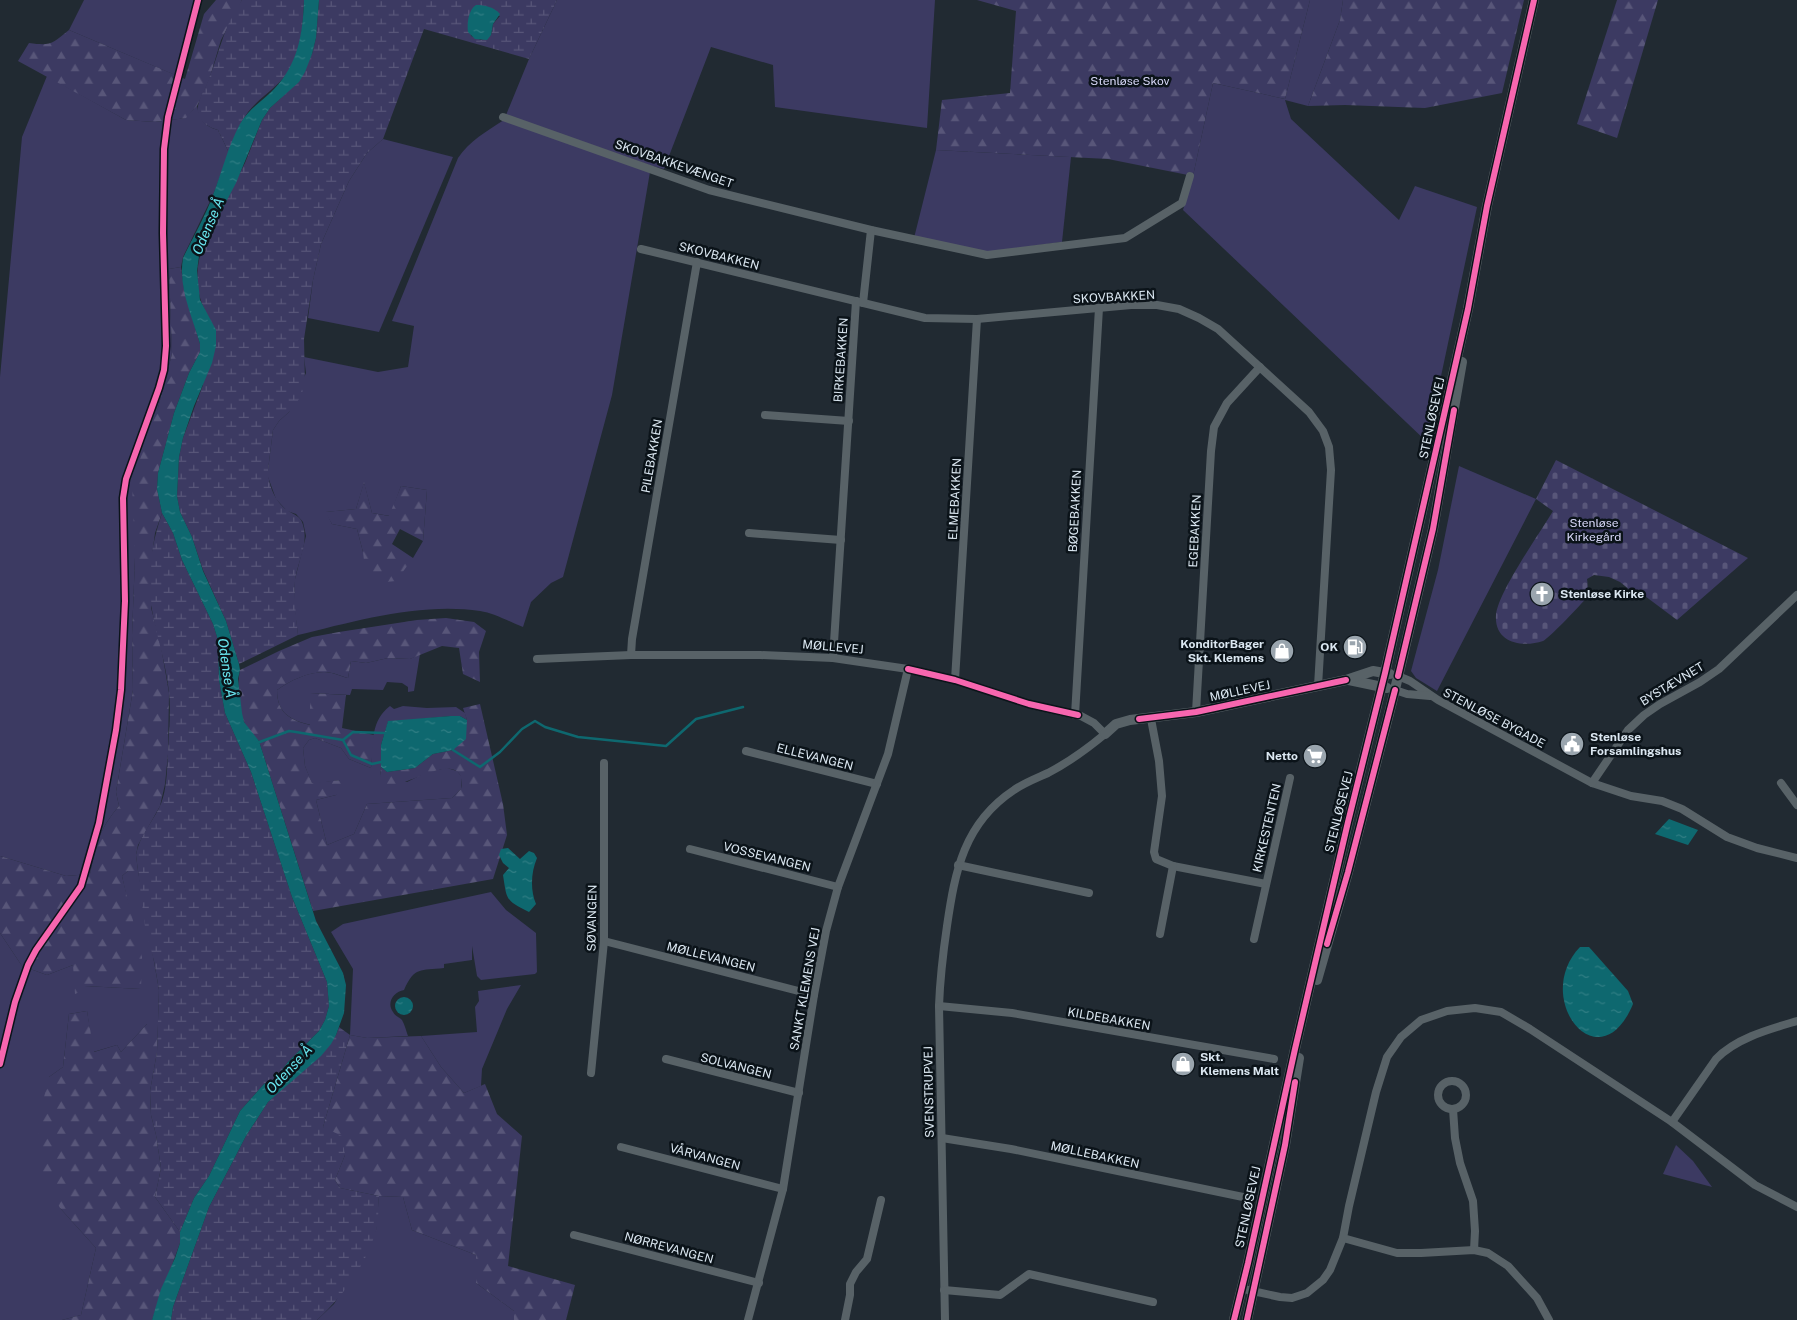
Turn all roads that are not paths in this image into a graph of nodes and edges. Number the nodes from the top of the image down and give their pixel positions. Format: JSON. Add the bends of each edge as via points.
{"nodes":[{"id":1,"x":1534,"y":0,"type":"edge"},
{"id":2,"x":503,"y":117,"type":"dead end"},
{"id":3,"x":1190,"y":176,"type":"dead end"},
{"id":4,"x":870,"y":230,"type":"junction"},
{"id":5,"x":641,"y":249,"type":"dead end"},
{"id":6,"x":697,"y":262,"type":"junction"},
{"id":7,"x":860,"y":302,"type":"junction"},
{"id":8,"x":1099,"y":308,"type":"junction"},
{"id":9,"x":1468,"y":309,"type":"junction"},
{"id":10,"x":977,"y":318,"type":"junction"},
{"id":11,"x":1260,"y":367,"type":"junction"},
{"id":12,"x":765,"y":415,"type":"dead end"},
{"id":13,"x":849,"y":421,"type":"junction"},
{"id":14,"x":749,"y":533,"type":"dead end"},
{"id":15,"x":841,"y":540,"type":"junction"},
{"id":16,"x":1797,"y":595,"type":"edge"},
{"id":17,"x":631,"y":655,"type":"junction"},
{"id":18,"x":833,"y":658,"type":"junction"},
{"id":19,"x":537,"y":659,"type":"dead end"},
{"id":20,"x":908,"y":668,"type":"junction"},
{"id":21,"x":1385,"y":673,"type":"junction"},
{"id":22,"x":1398,"y":676,"type":"junction"},
{"id":23,"x":956,"y":680,"type":"junction"},
{"id":24,"x":1346,"y":680,"type":"junction"},
{"id":25,"x":1318,"y":686,"type":"junction"},
{"id":26,"x":1382,"y":686,"type":"junction"},
{"id":27,"x":1394,"y":690,"type":"junction"},
{"id":28,"x":1430,"y":696,"type":"junction"},
{"id":29,"x":1196,"y":712,"type":"junction"},
{"id":30,"x":1075,"y":715,"type":"junction"},
{"id":31,"x":1151,"y":718,"type":"junction"},
{"id":32,"x":1105,"y":734,"type":"junction"},
{"id":33,"x":746,"y":751,"type":"dead end"},
{"id":34,"x":604,"y":763,"type":"dead end"},
{"id":35,"x":1290,"y":778,"type":"dead end"},
{"id":36,"x":1592,"y":783,"type":"junction"},
{"id":37,"x":1781,"y":783,"type":"dead end"},
{"id":38,"x":877,"y":784,"type":"junction"},
{"id":39,"x":1797,"y":805,"type":"edge"},
{"id":40,"x":690,"y":849,"type":"dead end"},
{"id":41,"x":1797,"y":858,"type":"edge"},
{"id":42,"x":958,"y":865,"type":"junction"},
{"id":43,"x":1173,"y":866,"type":"junction"},
{"id":44,"x":1266,"y":884,"type":"junction"},
{"id":45,"x":838,"y":887,"type":"junction"},
{"id":46,"x":1089,"y":893,"type":"dead end"},
{"id":47,"x":1160,"y":934,"type":"dead end"},
{"id":48,"x":1254,"y":938,"type":"dead end"},
{"id":49,"x":604,"y":941,"type":"junction"},
{"id":50,"x":814,"y":995,"type":"junction"},
{"id":51,"x":939,"y":1006,"type":"junction"},
{"id":52,"x":1797,"y":1021,"type":"edge"},
{"id":53,"x":1274,"y":1059,"type":"dead end"},
{"id":54,"x":666,"y":1060,"type":"dead end"},
{"id":55,"x":591,"y":1073,"type":"dead end"},
{"id":56,"x":799,"y":1093,"type":"junction"},
{"id":57,"x":1453,"y":1109,"type":"dead end"},
{"id":58,"x":1672,"y":1122,"type":"junction"},
{"id":59,"x":942,"y":1138,"type":"junction"},
{"id":60,"x":621,"y":1147,"type":"dead end"},
{"id":61,"x":783,"y":1189,"type":"junction"},
{"id":62,"x":1243,"y":1197,"type":"dead end"},
{"id":63,"x":881,"y":1200,"type":"dead end"},
{"id":64,"x":1797,"y":1206,"type":"edge"},
{"id":65,"x":574,"y":1235,"type":"dead end"},
{"id":66,"x":1343,"y":1238,"type":"junction"},
{"id":67,"x":1474,"y":1250,"type":"junction"},
{"id":68,"x":758,"y":1283,"type":"junction"},
{"id":69,"x":1241,"y":1289,"type":"junction"},
{"id":70,"x":944,"y":1290,"type":"junction"},
{"id":71,"x":1254,"y":1291,"type":"junction"},
{"id":72,"x":1153,"y":1302,"type":"dead end"},
{"id":73,"x":748,"y":1320,"type":"edge"},
{"id":74,"x":845,"y":1320,"type":"edge"},
{"id":75,"x":945,"y":1320,"type":"edge"},
{"id":76,"x":1234,"y":1320,"type":"edge"},
{"id":77,"x":1247,"y":1320,"type":"edge"},
{"id":78,"x":1549,"y":1320,"type":"edge"}],
"edges":[{"from":1,"to":9,"type":"street","name":"STENLØSEVEJ","via":[[1487,206]]},
{"from":2,"to":4,"type":"street","name":"SKOVBAKKEVÆNGET","via":[[709,190]]},
{"from":3,"to":4,"type":"street","name":"SKOVBAKKEVÆNGET","via":[[1182,203],[1125,238],[987,255]]},
{"from":4,"to":7,"type":"street"},
{"from":5,"to":6,"type":"street","name":"SKOVBAKKEN"},
{"from":6,"to":7,"type":"street","name":"SKOVBAKKEN"},
{"from":6,"to":17,"type":"street","name":"PILEBAKKEN"},
{"from":7,"to":10,"type":"street","name":"SKOVBAKKEN","via":[[925,318]]},
{"from":7,"to":13,"type":"street","name":"BIRKEBAKKEN"},
{"from":8,"to":10,"type":"street","name":"SKOVBAKKEN"},
{"from":8,"to":11,"type":"street","name":"SKOVBAKKEN","via":[[1131,305],[1179,309],[1218,330]]},
{"from":8,"to":30,"type":"street","name":"BØGEBAKKEN"},
{"from":9,"to":21,"type":"street","name":"STENLØSEVEJ"},
{"from":9,"to":22,"type":"street","name":"STENLØSEVEJ","via":[[1466,338],[1433,529]]},
{"from":10,"to":23,"type":"street","name":"ELMEBAKKEN"},
{"from":11,"to":25,"type":"street","name":"SKOVBAKKEN","via":[[1309,412],[1330,447]]},
{"from":11,"to":29,"type":"street","name":"EGEBAKKEN","via":[[1227,403],[1214,426]]},
{"from":12,"to":13,"type":"street","name":"BIRKEBAKKEN"},
{"from":13,"to":15,"type":"street","name":"BIRKEBAKKEN"},
{"from":14,"to":15,"type":"street"},
{"from":15,"to":18,"type":"street","name":"BIRKEBAKKEN"},
{"from":16,"to":36,"type":"street","name":"BYSTÆVNET","via":[[1719,669],[1644,715],[1628,730]]},
{"from":17,"to":18,"type":"street","name":"MØLLEVEJ"},
{"from":17,"to":19,"type":"street","name":"MØLLEVEJ"},
{"from":18,"to":20,"type":"street","name":"MØLLEVEJ"},
{"from":20,"to":23,"type":"street","name":"MØLLEVEJ"},
{"from":20,"to":38,"type":"street","name":"SANKT KLEMENS VEJ"},
{"from":21,"to":22,"type":"street","name":"MØLLEVEJ"},
{"from":21,"to":24,"type":"street","name":"MØLLEVEJ","via":[[1373,671]]},
{"from":21,"to":26,"type":"street","name":"STENLØSEVEJ"},
{"from":22,"to":27,"type":"street","name":"STENLØSEVEJ"},
{"from":22,"to":28,"type":"street","name":"STENLØSE BYGADE"},
{"from":23,"to":30,"type":"street","name":"MØLLEVEJ"},
{"from":24,"to":25,"type":"street","name":"MØLLEVEJ"},
{"from":24,"to":26,"type":"street","name":"MØLLEVEJ"},
{"from":25,"to":29,"type":"street","name":"MØLLEVEJ"},
{"from":26,"to":27,"type":"street","name":"MØLLEVEJ"},
{"from":26,"to":69,"type":"street","name":"STENLØSEVEJ"},
{"from":27,"to":28,"type":"street","name":"STENLØSE BYGADE"},
{"from":27,"to":71,"type":"street","name":"STENLØSEVEJ","via":[[1300,1050],[1285,1145]]},
{"from":28,"to":36,"type":"street","name":"STENLØSE BYGADE"},
{"from":29,"to":31,"type":"street","name":"MØLLEVEJ"},
{"from":30,"to":32,"type":"street","name":"MØLLEVEJ","via":[[1094,722]]},
{"from":31,"to":32,"type":"street","name":"MØLLEVEJ","via":[[1116,724]]},
{"from":31,"to":43,"type":"street","name":"KIRKESTENTEN","via":[[1162,796],[1154,852],[1156,859]]},
{"from":32,"to":42,"type":"street","name":"SVENSTRUPVEJ","via":[[1078,756],[1014,790],[992,808],[973,832]]},
{"from":33,"to":38,"type":"street","name":"ELLEVANGEN"},
{"from":34,"to":49,"type":"street","name":"SØVANGEN"},
{"from":35,"to":44,"type":"street","name":"KIRKESTENTEN"},
{"from":36,"to":41,"type":"street","name":"STENLØSE BYGADE","via":[[1631,796],[1662,801],[1682,809],[1727,837]]},
{"from":37,"to":39,"type":"street"},
{"from":38,"to":45,"type":"street","name":"SANKT KLEMENS VEJ"},
{"from":40,"to":45,"type":"street","name":"VOSSEVANGEN"},
{"from":42,"to":46,"type":"street"},
{"from":42,"to":51,"type":"street","name":"SVENSTRUPVEJ","via":[[940,975]]},
{"from":43,"to":44,"type":"street","name":"KIRKESTENTEN"},
{"from":43,"to":47,"type":"street"},
{"from":44,"to":48,"type":"street","name":"KIRKESTENTEN"},
{"from":45,"to":50,"type":"street","name":"SANKT KLEMENS VEJ"},
{"from":49,"to":50,"type":"street","name":"MØLLEVANGEN"},
{"from":49,"to":55,"type":"street","name":"SØVANGEN"},
{"from":50,"to":56,"type":"street","name":"SANKT KLEMENS VEJ"},
{"from":51,"to":53,"type":"street","name":"KILDEBAKKEN","via":[[1012,1013]]},
{"from":51,"to":59,"type":"street","name":"SVENSTRUPVEJ"},
{"from":52,"to":58,"type":"street","via":[[1724,1051]]},
{"from":54,"to":56,"type":"street","name":"SOLVANGEN"},
{"from":56,"to":61,"type":"street","name":"SANKT KLEMENS VEJ"},
{"from":57,"to":67,"type":"street","via":[[1460,1163],[1473,1201]]},
{"from":58,"to":64,"type":"street","via":[[1755,1186]]},
{"from":58,"to":66,"type":"street","via":[[1501,1012],[1475,1008],[1447,1011],[1422,1020],[1401,1037],[1387,1057]]},
{"from":59,"to":62,"type":"street","name":"MØLLEBAKKEN"},
{"from":59,"to":70,"type":"street","name":"SVENSTRUPVEJ"},
{"from":60,"to":61,"type":"street","name":"VÅRVANGEN"},
{"from":61,"to":68,"type":"street","name":"SANKT KLEMENS VEJ"},
{"from":63,"to":74,"type":"street","via":[[866,1259],[850,1284]]},
{"from":65,"to":68,"type":"street","name":"NØRREVANGEN"},
{"from":66,"to":67,"type":"street","via":[[1398,1253]]},
{"from":66,"to":71,"type":"street","via":[[1330,1270],[1307,1293],[1292,1298]]},
{"from":67,"to":78,"type":"street","via":[[1488,1253],[1508,1266],[1537,1298]]},
{"from":68,"to":73,"type":"street","name":"SANKT KLEMENS VEJ"},
{"from":69,"to":71,"type":"street"},
{"from":69,"to":76,"type":"street","name":"STENLØSEVEJ"},
{"from":70,"to":72,"type":"street","via":[[1000,1295],[1029,1274]]},
{"from":70,"to":75,"type":"street","name":"SVENSTRUPVEJ"},
{"from":71,"to":77,"type":"street","name":"STENLØSEVEJ"}]}
